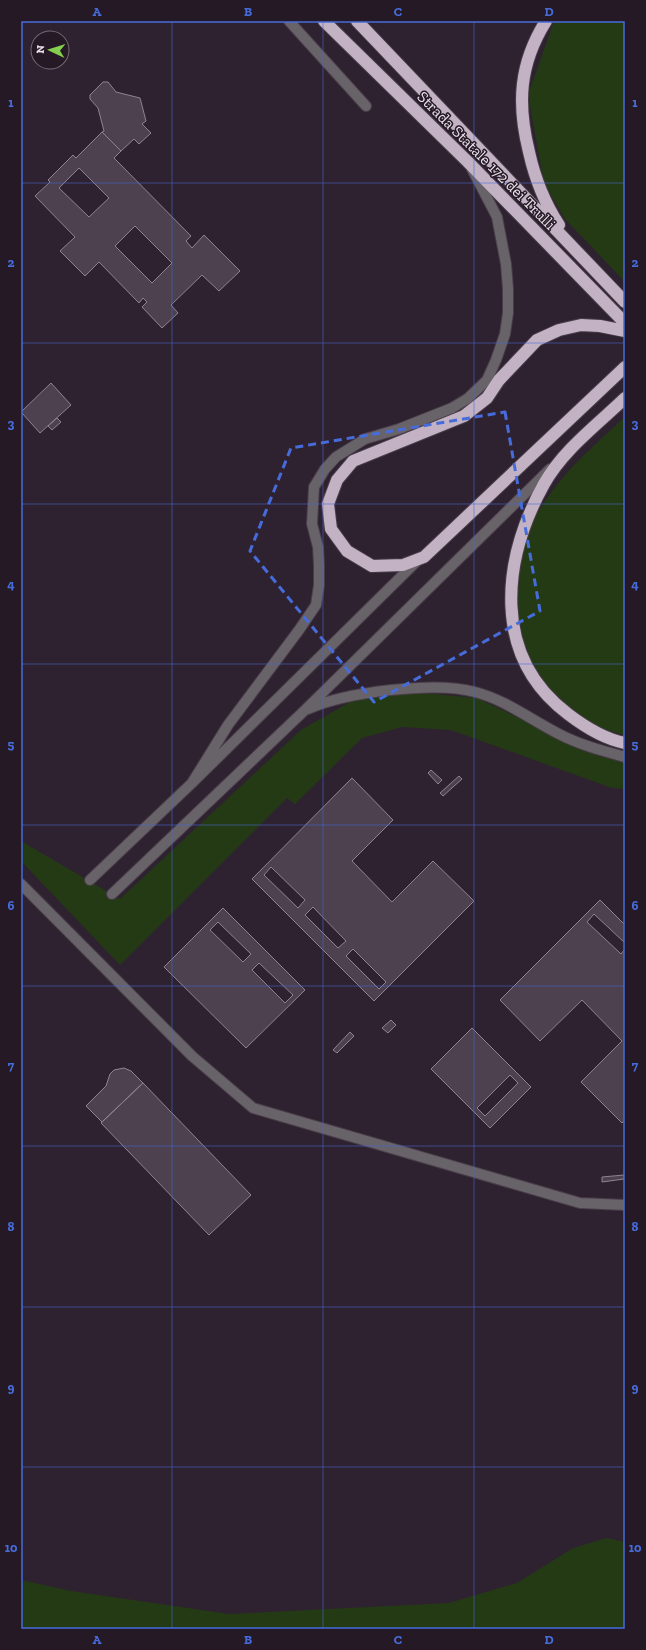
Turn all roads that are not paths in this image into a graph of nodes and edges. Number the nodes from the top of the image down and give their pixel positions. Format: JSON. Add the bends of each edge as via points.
{"nodes":[{"id":1,"x":289,"y":21,"type":"edge"},
{"id":2,"x":324,"y":21,"type":"edge"},
{"id":3,"x":357,"y":21,"type":"edge"},
{"id":4,"x":546,"y":21,"type":"edge"},
{"id":5,"x":366,"y":106,"type":"dead end"},
{"id":6,"x":468,"y":162,"type":"junction"},
{"id":7,"x":579,"y":254,"type":"junction"},
{"id":8,"x":625,"y":302,"type":"edge"},
{"id":9,"x":625,"y":323,"type":"edge"},
{"id":10,"x":625,"y":331,"type":"edge"},
{"id":11,"x":625,"y":368,"type":"edge"},
{"id":12,"x":625,"y":398,"type":"edge"},
{"id":13,"x":563,"y":456,"type":"junction"},
{"id":14,"x":419,"y":559,"type":"junction"},
{"id":15,"x":304,"y":711,"type":"junction"},
{"id":16,"x":625,"y":742,"type":"edge"},
{"id":17,"x":625,"y":758,"type":"edge"},
{"id":18,"x":192,"y":783,"type":"junction"},
{"id":19,"x":90,"y":880,"type":"dead end"},
{"id":20,"x":21,"y":884,"type":"edge"},
{"id":21,"x":112,"y":894,"type":"dead end"},
{"id":22,"x":625,"y":1205,"type":"edge"}],
"edges":[{"from":1,"to":5,"type":"street"},
{"from":2,"to":6,"type":"highway","name":"Strada Statale 172 dei Trulli"},
{"from":3,"to":7,"type":"highway","name":"Strada Statale 172 dei Trulli"},
{"from":4,"to":7,"type":"highway","via":[[536,36],[528,56],[521,104],[523,124],[541,193],[549,210]]},
{"from":6,"to":9,"type":"highway","name":"Strada Statale 172 dei Trulli"},
{"from":6,"to":18,"type":"street","via":[[497,217],[506,264],[508,314],[505,334],[496,360],[487,380],[467,399],[452,408],[399,429],[365,439],[336,457],[325,469],[314,487],[312,524],[318,547],[319,565],[316,605],[228,725]]},
{"from":7,"to":8,"type":"highway","name":"Strada Statale 172 dei Trulli"},
{"from":10,"to":14,"type":"highway","via":[[581,325],[559,330],[538,340],[499,380],[487,398],[464,416],[353,461],[337,480],[328,504],[331,529],[347,551],[372,566],[403,565]]},
{"from":11,"to":14,"type":"highway"},
{"from":12,"to":13,"type":"highway"},
{"from":13,"to":15,"type":"street"},
{"from":13,"to":16,"type":"highway","via":[[534,504],[516,555],[511,602],[514,628],[532,676],[546,695],[584,726]]},
{"from":14,"to":18,"type":"street"},
{"from":15,"to":17,"type":"street","via":[[316,705],[356,695],[435,686],[475,692],[506,704],[561,735]]},
{"from":15,"to":21,"type":"street"},
{"from":18,"to":19,"type":"street"},
{"from":20,"to":22,"type":"street","via":[[192,1056],[253,1108],[580,1203]]}]}
